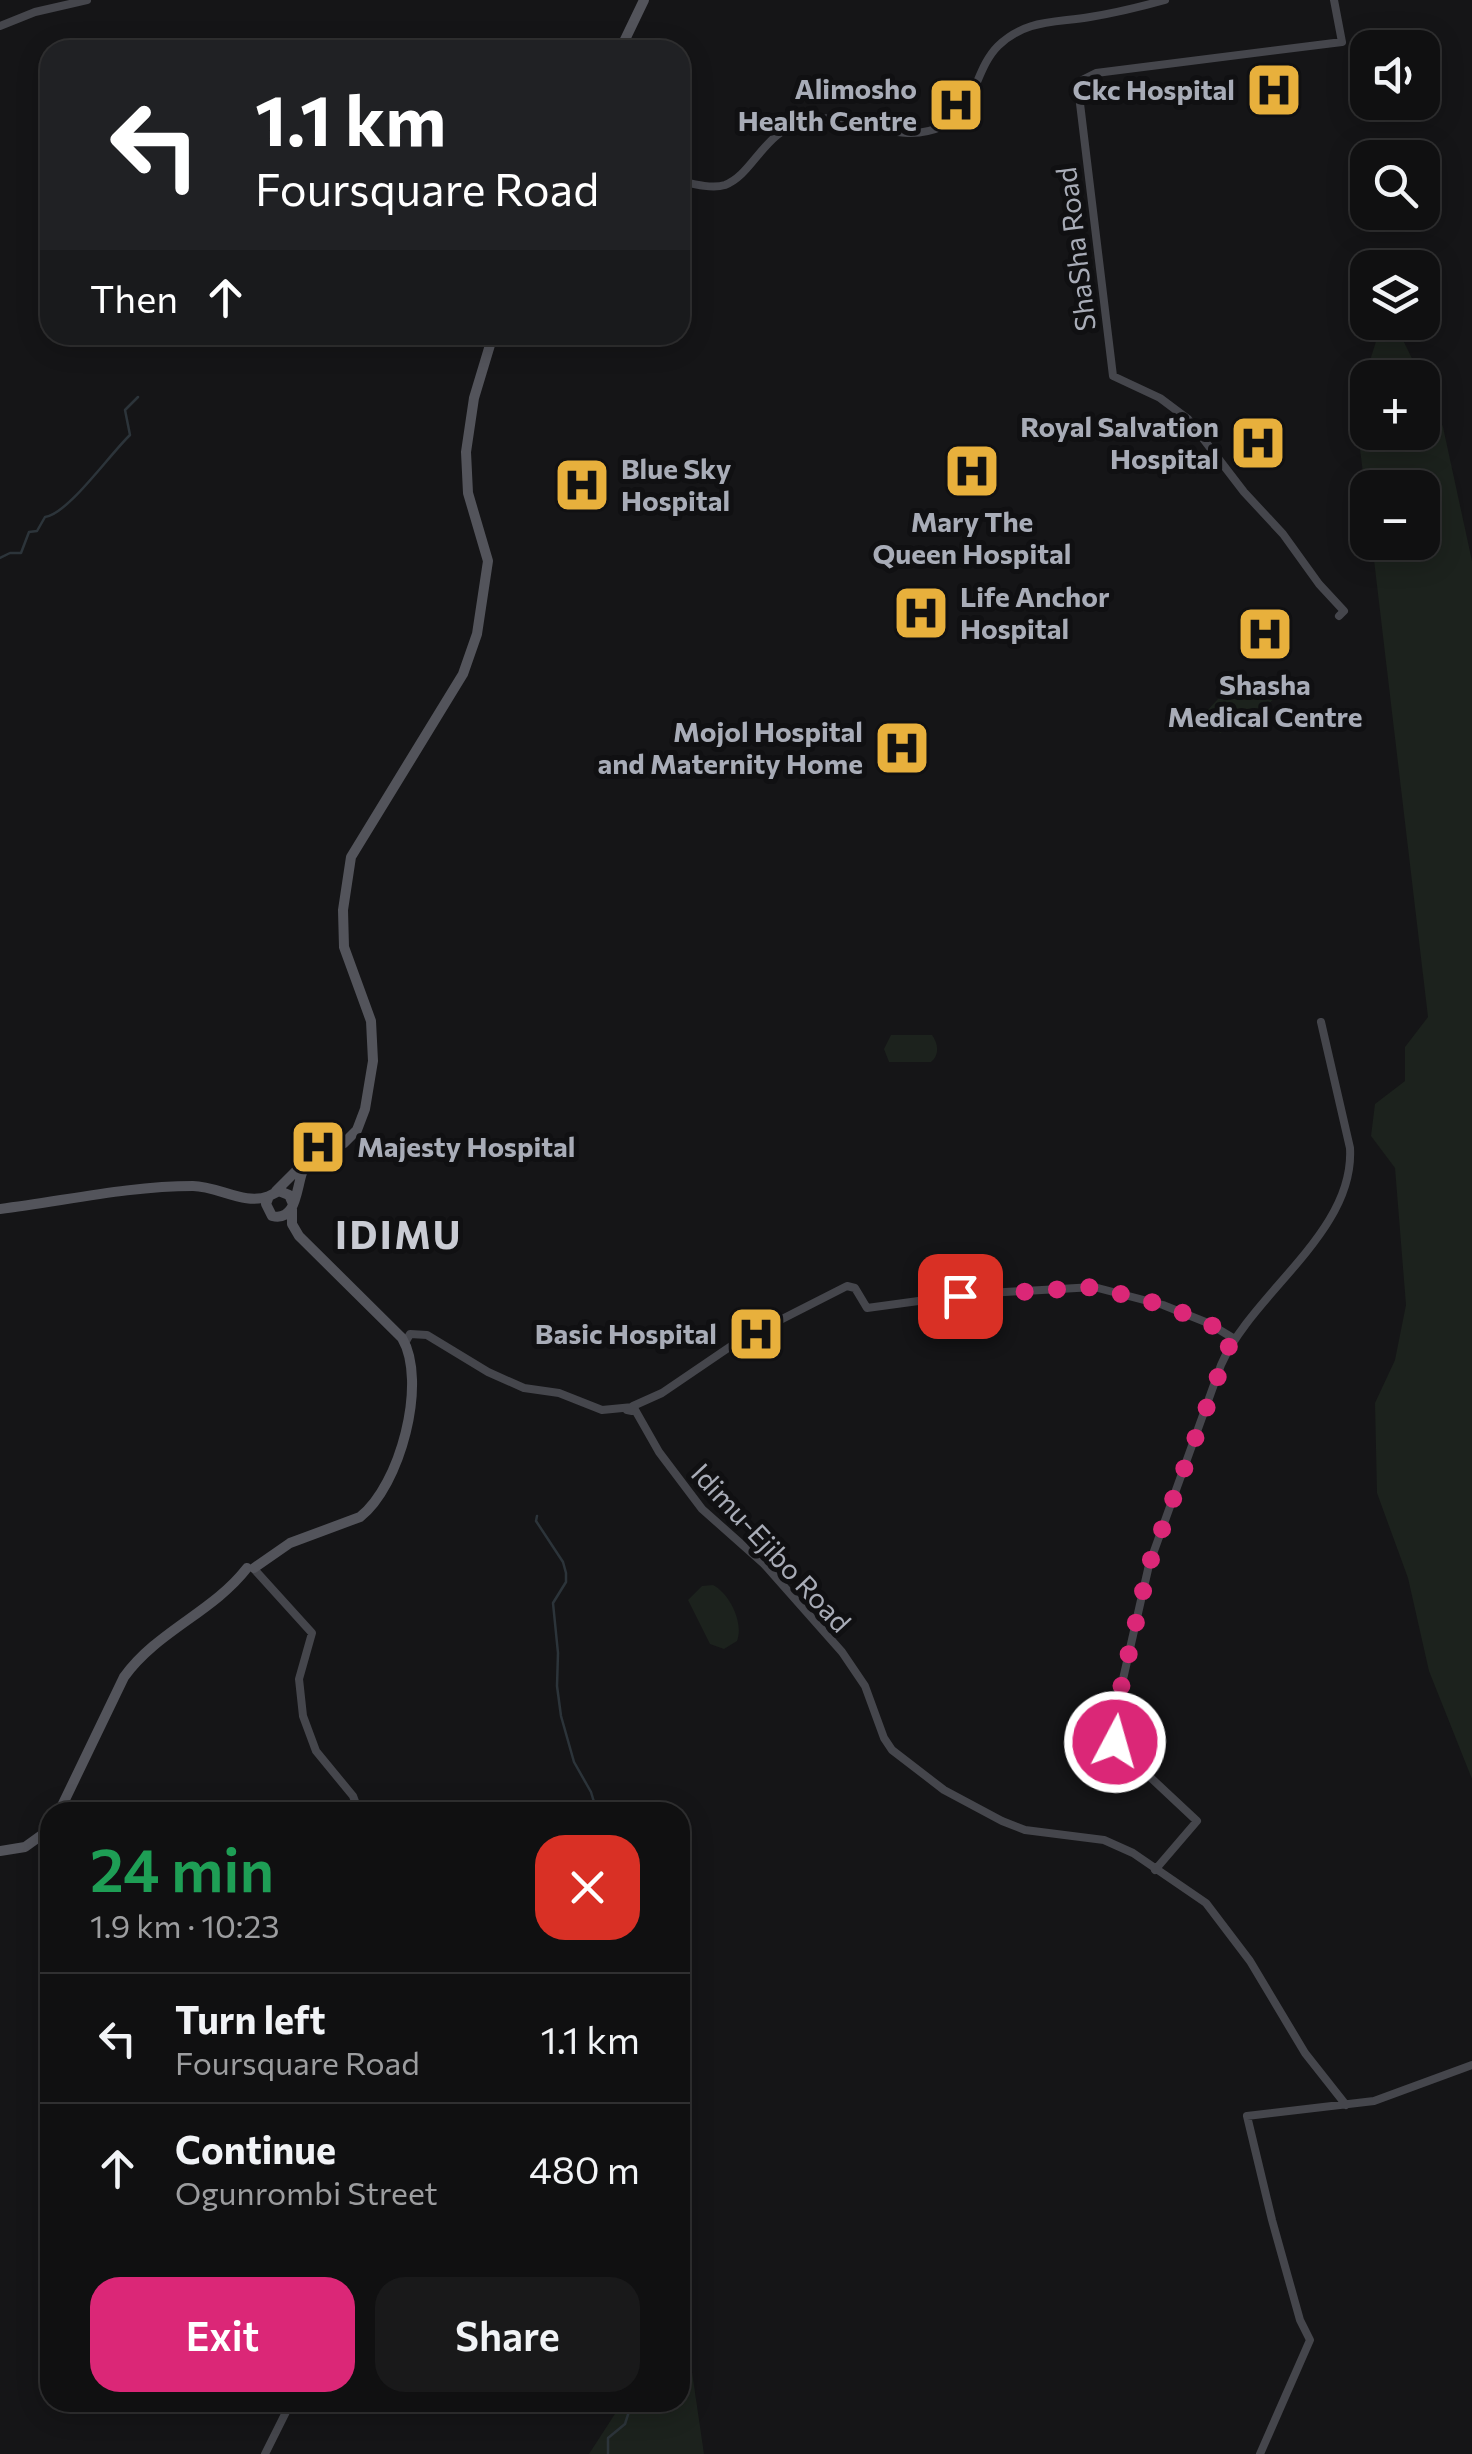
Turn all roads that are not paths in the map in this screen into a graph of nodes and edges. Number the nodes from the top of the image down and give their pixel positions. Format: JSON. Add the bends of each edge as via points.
{"nodes":[{"id":1,"x":72,"y":0,"type":"edge"},
{"id":2,"x":86,"y":0,"type":"edge"},
{"id":3,"x":642,"y":0,"type":"edge"},
{"id":4,"x":1165,"y":0,"type":"edge"},
{"id":5,"x":1335,"y":1,"type":"edge"},
{"id":6,"x":1146,"y":3,"type":"edge"},
{"id":7,"x":0,"y":24,"type":"edge"},
{"id":8,"x":622,"y":40,"type":"edge"},
{"id":9,"x":690,"y":181,"type":"edge"},
{"id":10,"x":488,"y":345,"type":"edge"},
{"id":11,"x":1339,"y":616,"type":"dead end"},
{"id":12,"x":1321,"y":1022,"type":"dead end"},
{"id":13,"x":365,"y":1098,"type":"junction"},
{"id":14,"x":272,"y":1194,"type":"junction"},
{"id":15,"x":110,"y":1196,"type":"junction"},
{"id":16,"x":292,"y":1207,"type":"junction"},
{"id":17,"x":0,"y":1211,"type":"edge"},
{"id":18,"x":272,"y":1215,"type":"junction"},
{"id":19,"x":396,"y":1332,"type":"junction"},
{"id":20,"x":1232,"y":1338,"type":"junction"},
{"id":21,"x":405,"y":1343,"type":"junction"},
{"id":22,"x":630,"y":1409,"type":"junction"},
{"id":23,"x":252,"y":1570,"type":"junction"},
{"id":24,"x":66,"y":1802,"type":"edge"},
{"id":25,"x":66,"y":1802,"type":"edge"},
{"id":26,"x":354,"y":1802,"type":"edge"},
{"id":27,"x":40,"y":1838,"type":"edge"},
{"id":28,"x":0,"y":1852,"type":"edge"},
{"id":29,"x":1156,"y":1869,"type":"junction"},
{"id":30,"x":1472,"y":2065,"type":"edge"},
{"id":31,"x":1344,"y":2105,"type":"junction"},
{"id":32,"x":286,"y":2412,"type":"edge"},
{"id":33,"x":266,"y":2454,"type":"edge"},
{"id":34,"x":1260,"y":2454,"type":"edge"}],
"edges":[{"from":1,"to":7,"type":"street"},
{"from":2,"to":7,"type":"street"},
{"from":3,"to":8,"type":"main road"},
{"from":4,"to":6,"type":"street"},
{"from":5,"to":11,"type":"street","name":"ShaSha Road","via":[[1342,42],[1096,74],[1078,87],[1113,376],[1188,419],[1344,611]]},
{"from":6,"to":9,"type":"street","via":[[1020,26],[987,55],[959,112],[940,126],[898,130],[836,116],[804,118],[768,138],[728,180]]},
{"from":10,"to":13,"type":"main road","via":[[464,444],[463,483],[484,554],[466,660],[348,856],[339,939],[368,1022]]},
{"from":12,"to":20,"type":"street","via":[[1350,1148],[1342,1195]]},
{"from":13,"to":14,"type":"main road","via":[[349,1134]]},
{"from":13,"to":16,"type":"main road","via":[[351,1138],[304,1170]]},
{"from":14,"to":15,"type":"main road","via":[[252,1200],[189,1186]]},
{"from":14,"to":16,"type":"main road","via":[[288,1195]]},
{"from":14,"to":18,"type":"main road","via":[[266,1204]]},
{"from":15,"to":17,"type":"main road"},
{"from":15,"to":18,"type":"main road","via":[[202,1191]]},
{"from":16,"to":18,"type":"main road","via":[[284,1218]]},
{"from":16,"to":19,"type":"main road","via":[[300,1236]]},
{"from":18,"to":23,"type":"main road","via":[[402,1342],[408,1382],[397,1454],[368,1507],[290,1539]]},
{"from":19,"to":21,"type":"main road"},
{"from":19,"to":22,"type":"street","via":[[428,1332],[518,1383]]},
{"from":20,"to":22,"type":"street","via":[[1144,1298],[1094,1287],[866,1308],[847,1286],[737,1342]]},
{"from":20,"to":29,"type":"street","via":[[1149,1565],[1113,1723],[1119,1748],[1196,1820]]},
{"from":21,"to":22,"type":"street","via":[[410,1334],[428,1335],[517,1386],[602,1410]]},
{"from":21,"to":23,"type":"main road","via":[[412,1370],[405,1437],[376,1501],[360,1517],[282,1546]]},
{"from":22,"to":29,"type":"street","name":"Idimu-Ejibo Road","via":[[700,1511],[766,1571],[848,1664],[895,1756],[1001,1824],[1098,1841]]},
{"from":23,"to":24,"type":"main road","via":[[133,1665]]},
{"from":23,"to":25,"type":"main road","via":[[135,1667]]},
{"from":23,"to":26,"type":"street","via":[[312,1633],[299,1679],[303,1716],[316,1751]]},
{"from":27,"to":28,"type":"main road"},
{"from":29,"to":31,"type":"street","name":"Idimu-Ejibo Road","via":[[1214,1917]]},
{"from":30,"to":31,"type":"street","via":[[1393,2096]]},
{"from":31,"to":34,"type":"street","via":[[1247,2116],[1309,2348]]},
{"from":32,"to":33,"type":"street"}]}
